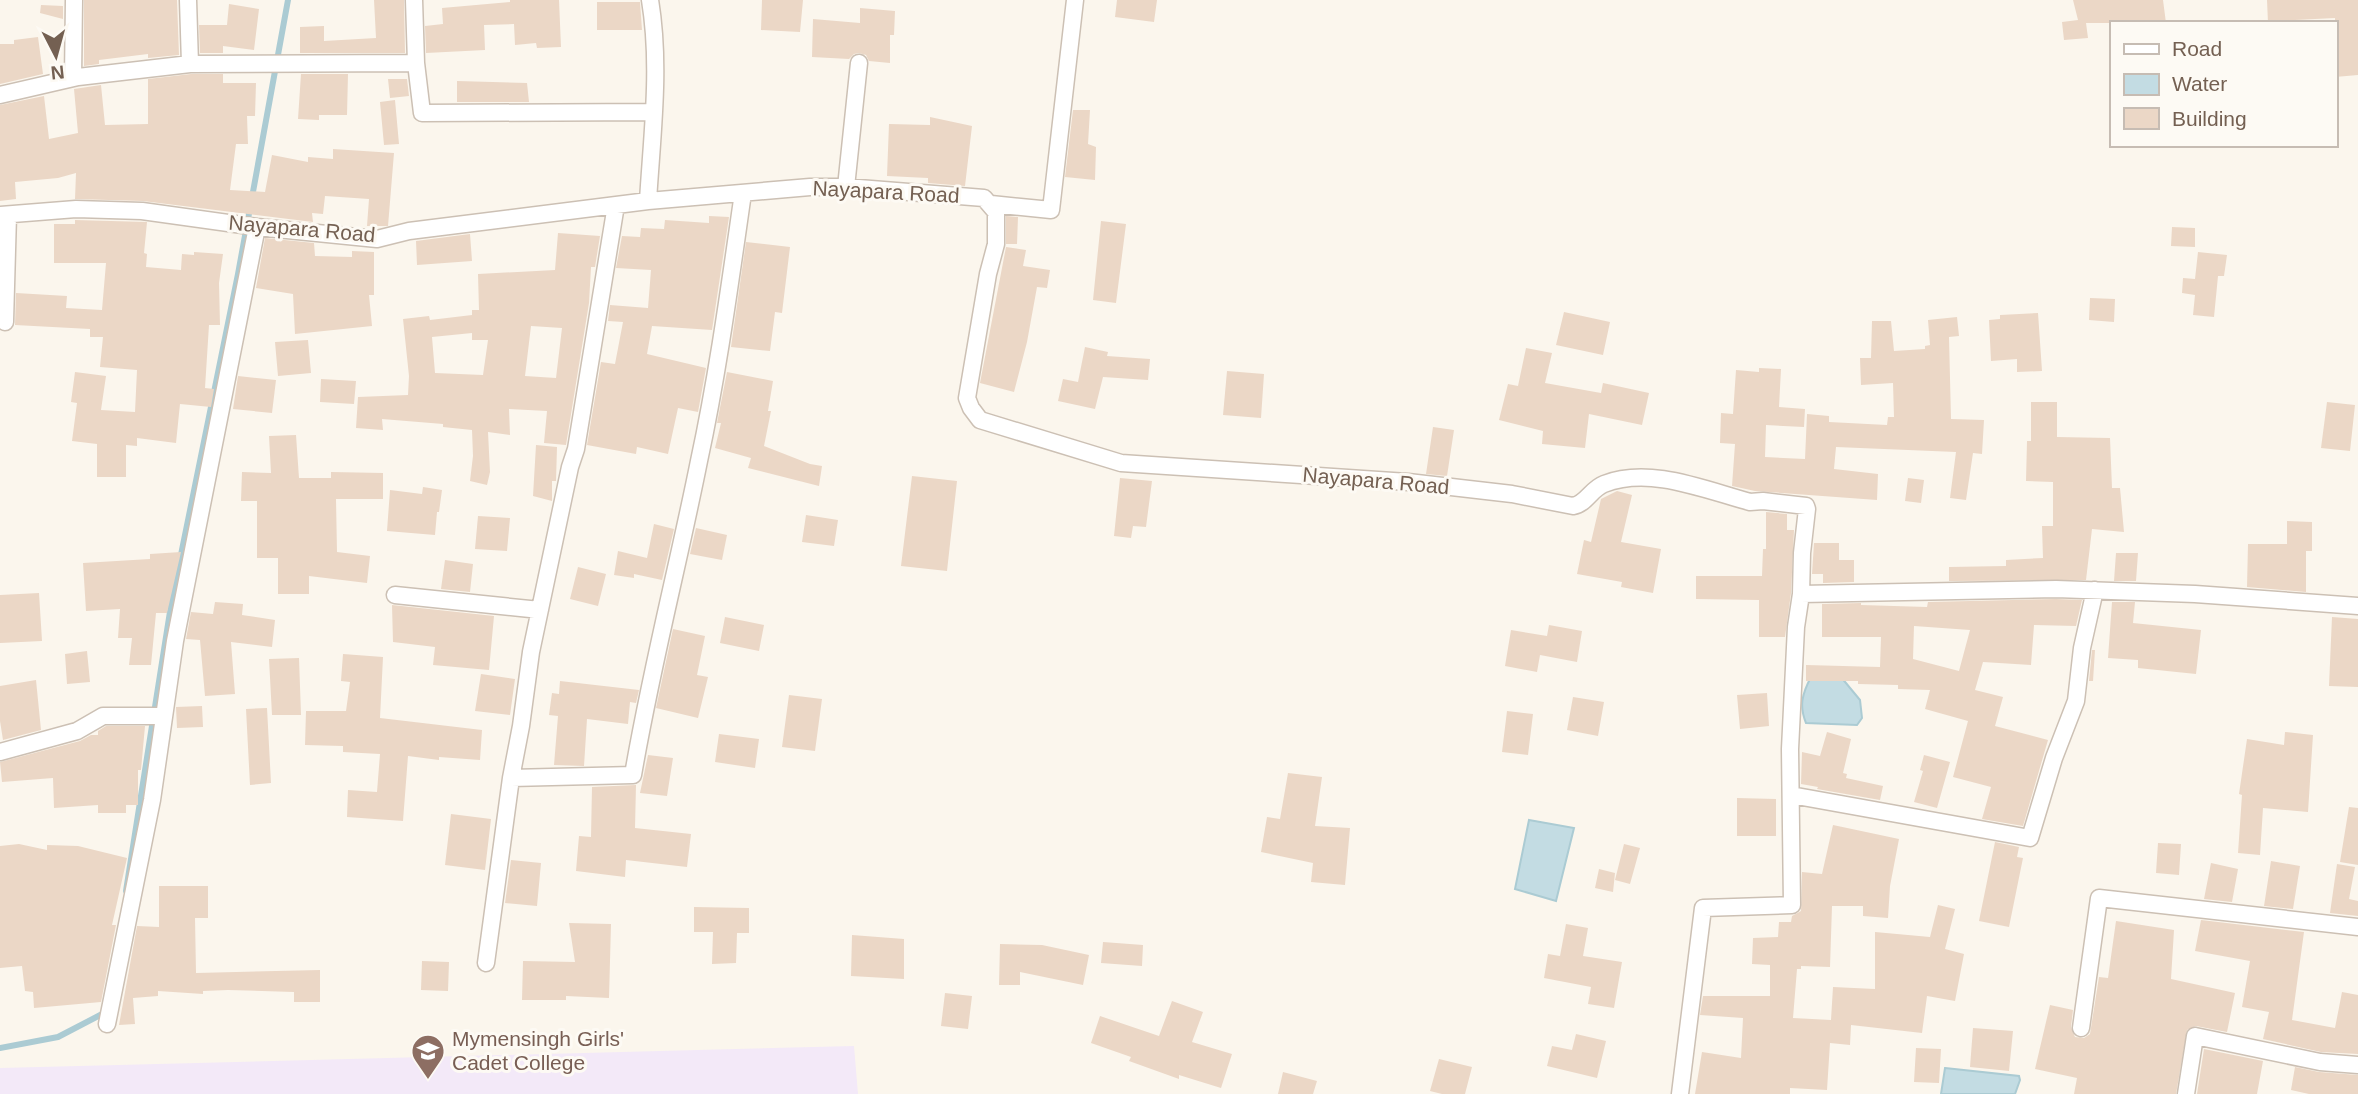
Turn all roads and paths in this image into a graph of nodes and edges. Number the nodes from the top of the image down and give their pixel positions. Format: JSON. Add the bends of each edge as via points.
{"nodes":[{"id":1,"x":74,"y":0,"type":"edge"},
{"id":2,"x":188,"y":0,"type":"edge"},
{"id":3,"x":414,"y":0,"type":"edge"},
{"id":4,"x":650,"y":0,"type":"edge"},
{"id":5,"x":1074,"y":0,"type":"edge"},
{"id":6,"x":416,"y":63,"type":"junction"},
{"id":7,"x":859,"y":63,"type":"dead end"},
{"id":8,"x":190,"y":64,"type":"junction"},
{"id":9,"x":73,"y":78,"type":"junction"},
{"id":10,"x":0,"y":94,"type":"edge"},
{"id":11,"x":654,"y":111,"type":"junction"},
{"id":12,"x":846,"y":187,"type":"junction"},
{"id":13,"x":743,"y":193,"type":"junction"},
{"id":14,"x":648,"y":201,"type":"junction"},
{"id":15,"x":991,"y":204,"type":"junction"},
{"id":16,"x":616,"y":205,"type":"junction"},
{"id":17,"x":4,"y":215,"type":"edge"},
{"id":18,"x":257,"y":227,"type":"junction"},
{"id":19,"x":5,"y":322,"type":"dead end"},
{"id":20,"x":2095,"y":590,"type":"junction"},
{"id":21,"x":1801,"y":594,"type":"junction"},
{"id":22,"x":395,"y":595,"type":"dead end"},
{"id":23,"x":2358,"y":606,"type":"edge"},
{"id":24,"x":540,"y":610,"type":"junction"},
{"id":25,"x":163,"y":716,"type":"junction"},
{"id":26,"x":0,"y":752,"type":"edge"},
{"id":27,"x":511,"y":778,"type":"junction"},
{"id":28,"x":1791,"y":795,"type":"junction"},
{"id":29,"x":2358,"y":927,"type":"edge"},
{"id":30,"x":486,"y":963,"type":"dead end"},
{"id":31,"x":107,"y":1024,"type":"dead end"},
{"id":32,"x":2081,"y":1028,"type":"dead end"},
{"id":33,"x":2358,"y":1065,"type":"edge"},
{"id":34,"x":1680,"y":1094,"type":"edge"},
{"id":35,"x":2186,"y":1094,"type":"edge"}],
"edges":[{"from":1,"to":9,"type":"street"},
{"from":2,"to":8,"type":"street"},
{"from":3,"to":6,"type":"street"},
{"from":4,"to":11,"type":"street","via":[[655,31]]},
{"from":5,"to":15,"type":"street","via":[[1051,210]]},
{"from":6,"to":8,"type":"street"},
{"from":6,"to":11,"type":"street","via":[[422,113]]},
{"from":7,"to":12,"type":"street"},
{"from":8,"to":9,"type":"street"},
{"from":9,"to":10,"type":"street"},
{"from":11,"to":14,"type":"street"},
{"from":12,"to":13,"type":"street","name":"Nayapara Road"},
{"from":12,"to":15,"type":"street","name":"Nayapara Road","via":[[963,195],[984,198]]},
{"from":13,"to":14,"type":"street","name":"Nayapara Road"},
{"from":13,"to":27,"type":"street","via":[[711,400],[633,775]]},
{"from":14,"to":16,"type":"street","name":"Nayapara Road"},
{"from":15,"to":21,"type":"street","name":"Nayapara Road","via":[[996,212],[996,244],[967,397],[980,420],[1121,463],[1408,482],[1573,506],[1603,485],[1633,478],[1665,480],[1750,502],[1802,504],[1807,509]]},
{"from":16,"to":18,"type":"street","name":"Nayapara Road","via":[[377,239]]},
{"from":16,"to":24,"type":"street","via":[[576,449]]},
{"from":17,"to":18,"type":"street","name":"Nayapara Road","via":[[76,209],[142,211]]},
{"from":17,"to":19,"type":"street"},
{"from":18,"to":25,"type":"street"},
{"from":20,"to":21,"type":"street"},
{"from":20,"to":23,"type":"street"},
{"from":20,"to":28,"type":"street","via":[[2076,701],[2030,838]]},
{"from":21,"to":28,"type":"street"},
{"from":22,"to":24,"type":"street"},
{"from":24,"to":27,"type":"street"},
{"from":25,"to":26,"type":"street","via":[[103,716],[77,731]]},
{"from":25,"to":31,"type":"street","via":[[152,800]]},
{"from":27,"to":30,"type":"street"},
{"from":28,"to":34,"type":"street","via":[[1792,905],[1703,908]]},
{"from":29,"to":32,"type":"street","via":[[2099,898]]},
{"from":33,"to":35,"type":"street","via":[[2320,1062],[2194,1036]]}]}
